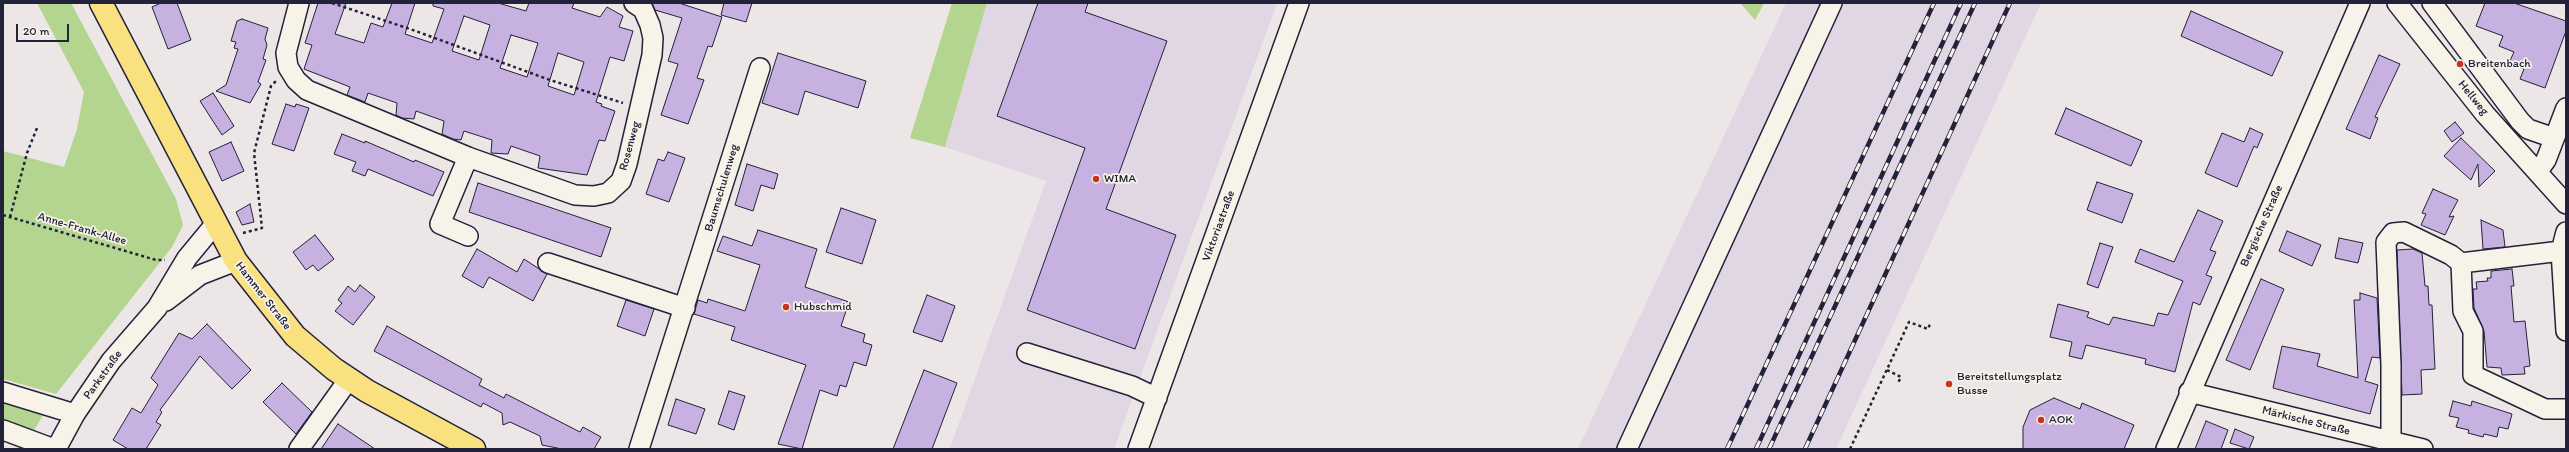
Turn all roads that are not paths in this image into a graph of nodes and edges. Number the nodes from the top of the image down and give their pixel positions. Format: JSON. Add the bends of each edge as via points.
{"nodes":[{"id":1,"x":101,"y":3,"type":"edge"},
{"id":2,"x":299,"y":3,"type":"edge"},
{"id":3,"x":634,"y":3,"type":"edge"},
{"id":4,"x":1298,"y":3,"type":"edge"},
{"id":5,"x":1832,"y":3,"type":"edge"},
{"id":6,"x":2360,"y":3,"type":"edge"},
{"id":7,"x":2397,"y":3,"type":"edge"},
{"id":8,"x":2432,"y":3,"type":"edge"},
{"id":9,"x":760,"y":68,"type":"dead end"},
{"id":10,"x":2566,"y":108,"type":"edge"},
{"id":11,"x":2554,"y":138,"type":"junction"},
{"id":12,"x":468,"y":157,"type":"junction"},
{"id":13,"x":2538,"y":171,"type":"junction"},
{"id":14,"x":2566,"y":204,"type":"edge"},
{"id":15,"x":216,"y":223,"type":"junction"},
{"id":16,"x":2566,"y":232,"type":"edge"},
{"id":17,"x":468,"y":236,"type":"dead end"},
{"id":18,"x":2561,"y":251,"type":"junction"},
{"id":19,"x":236,"y":261,"type":"junction"},
{"id":20,"x":548,"y":263,"type":"dead end"},
{"id":21,"x":2461,"y":263,"type":"junction"},
{"id":22,"x":157,"y":308,"type":"junction"},
{"id":23,"x":685,"y":308,"type":"junction"},
{"id":24,"x":2566,"y":331,"type":"edge"},
{"id":25,"x":1027,"y":353,"type":"dead end"},
{"id":26,"x":349,"y":379,"type":"junction"},
{"id":27,"x":3,"y":392,"type":"edge"},
{"id":28,"x":2190,"y":392,"type":"junction"},
{"id":29,"x":1157,"y":398,"type":"junction"},
{"id":30,"x":2566,"y":409,"type":"edge"},
{"id":31,"x":75,"y":414,"type":"junction"},
{"id":32,"x":3,"y":430,"type":"edge"},
{"id":33,"x":2391,"y":441,"type":"junction"},
{"id":34,"x":55,"y":449,"type":"edge"},
{"id":35,"x":299,"y":449,"type":"edge"},
{"id":36,"x":474,"y":449,"type":"edge"},
{"id":37,"x":639,"y":449,"type":"edge"},
{"id":38,"x":1138,"y":449,"type":"edge"},
{"id":39,"x":1627,"y":449,"type":"edge"},
{"id":40,"x":2166,"y":449,"type":"edge"},
{"id":41,"x":2424,"y":449,"type":"edge"}],
"edges":[{"from":1,"to":15,"type":"main road","name":"Hammer Straße"},
{"from":2,"to":12,"type":"street","name":"Rosenweg","via":[[286,52],[288,67],[296,80],[307,90]]},
{"from":3,"to":12,"type":"street","name":"Rosenweg","via":[[643,9],[653,38],[640,108],[621,181],[608,193],[594,196],[575,195]]},
{"from":4,"to":29,"type":"street","name":"Viktoriastraße"},
{"from":5,"to":39,"type":"street"},
{"from":6,"to":28,"type":"street","name":"Bergische Straße"},
{"from":7,"to":13,"type":"street","name":"Hellweg","via":[[2485,114]]},
{"from":8,"to":11,"type":"street","name":"Hellweg","via":[[2520,121],[2528,129]]},
{"from":9,"to":23,"type":"street","name":"Baumschulenweg"},
{"from":10,"to":11,"type":"street"},
{"from":11,"to":13,"type":"street","via":[[2546,160]]},
{"from":12,"to":17,"type":"street","via":[[440,224]]},
{"from":13,"to":14,"type":"street","name":"Hellweg"},
{"from":15,"to":19,"type":"main road","name":"Hammer Straße"},
{"from":15,"to":22,"type":"street","name":"Parkstraße","via":[[187,258]]},
{"from":16,"to":18,"type":"street"},
{"from":18,"to":21,"type":"street"},
{"from":18,"to":24,"type":"street"},
{"from":19,"to":22,"type":"street","name":"Parkstraße","via":[[200,275]]},
{"from":19,"to":26,"type":"main road","name":"Hammer Straße","via":[[295,336]]},
{"from":20,"to":23,"type":"street"},
{"from":21,"to":30,"type":"street","via":[[2463,311],[2473,331],[2473,375],[2545,409]]},
{"from":21,"to":33,"type":"street","via":[[2451,255],[2404,232],[2393,233],[2386,242]]},
{"from":22,"to":31,"type":"street","name":"Parkstraße","via":[[111,361]]},
{"from":23,"to":37,"type":"street","name":"Baumschulenweg"},
{"from":25,"to":29,"type":"street","via":[[1132,386]]},
{"from":26,"to":35,"type":"street"},
{"from":26,"to":36,"type":"main road","name":"Hammer Straße","via":[[366,391]]},
{"from":27,"to":31,"type":"street"},
{"from":28,"to":33,"type":"street","name":"Märkische Straße"},
{"from":28,"to":40,"type":"street","name":"Bergische Straße"},
{"from":29,"to":38,"type":"street","name":"Viktoriastraße"},
{"from":31,"to":34,"type":"street","name":"Parkstraße"},
{"from":32,"to":34,"type":"street"},
{"from":33,"to":41,"type":"street","name":"Märkische Straße"}]}
